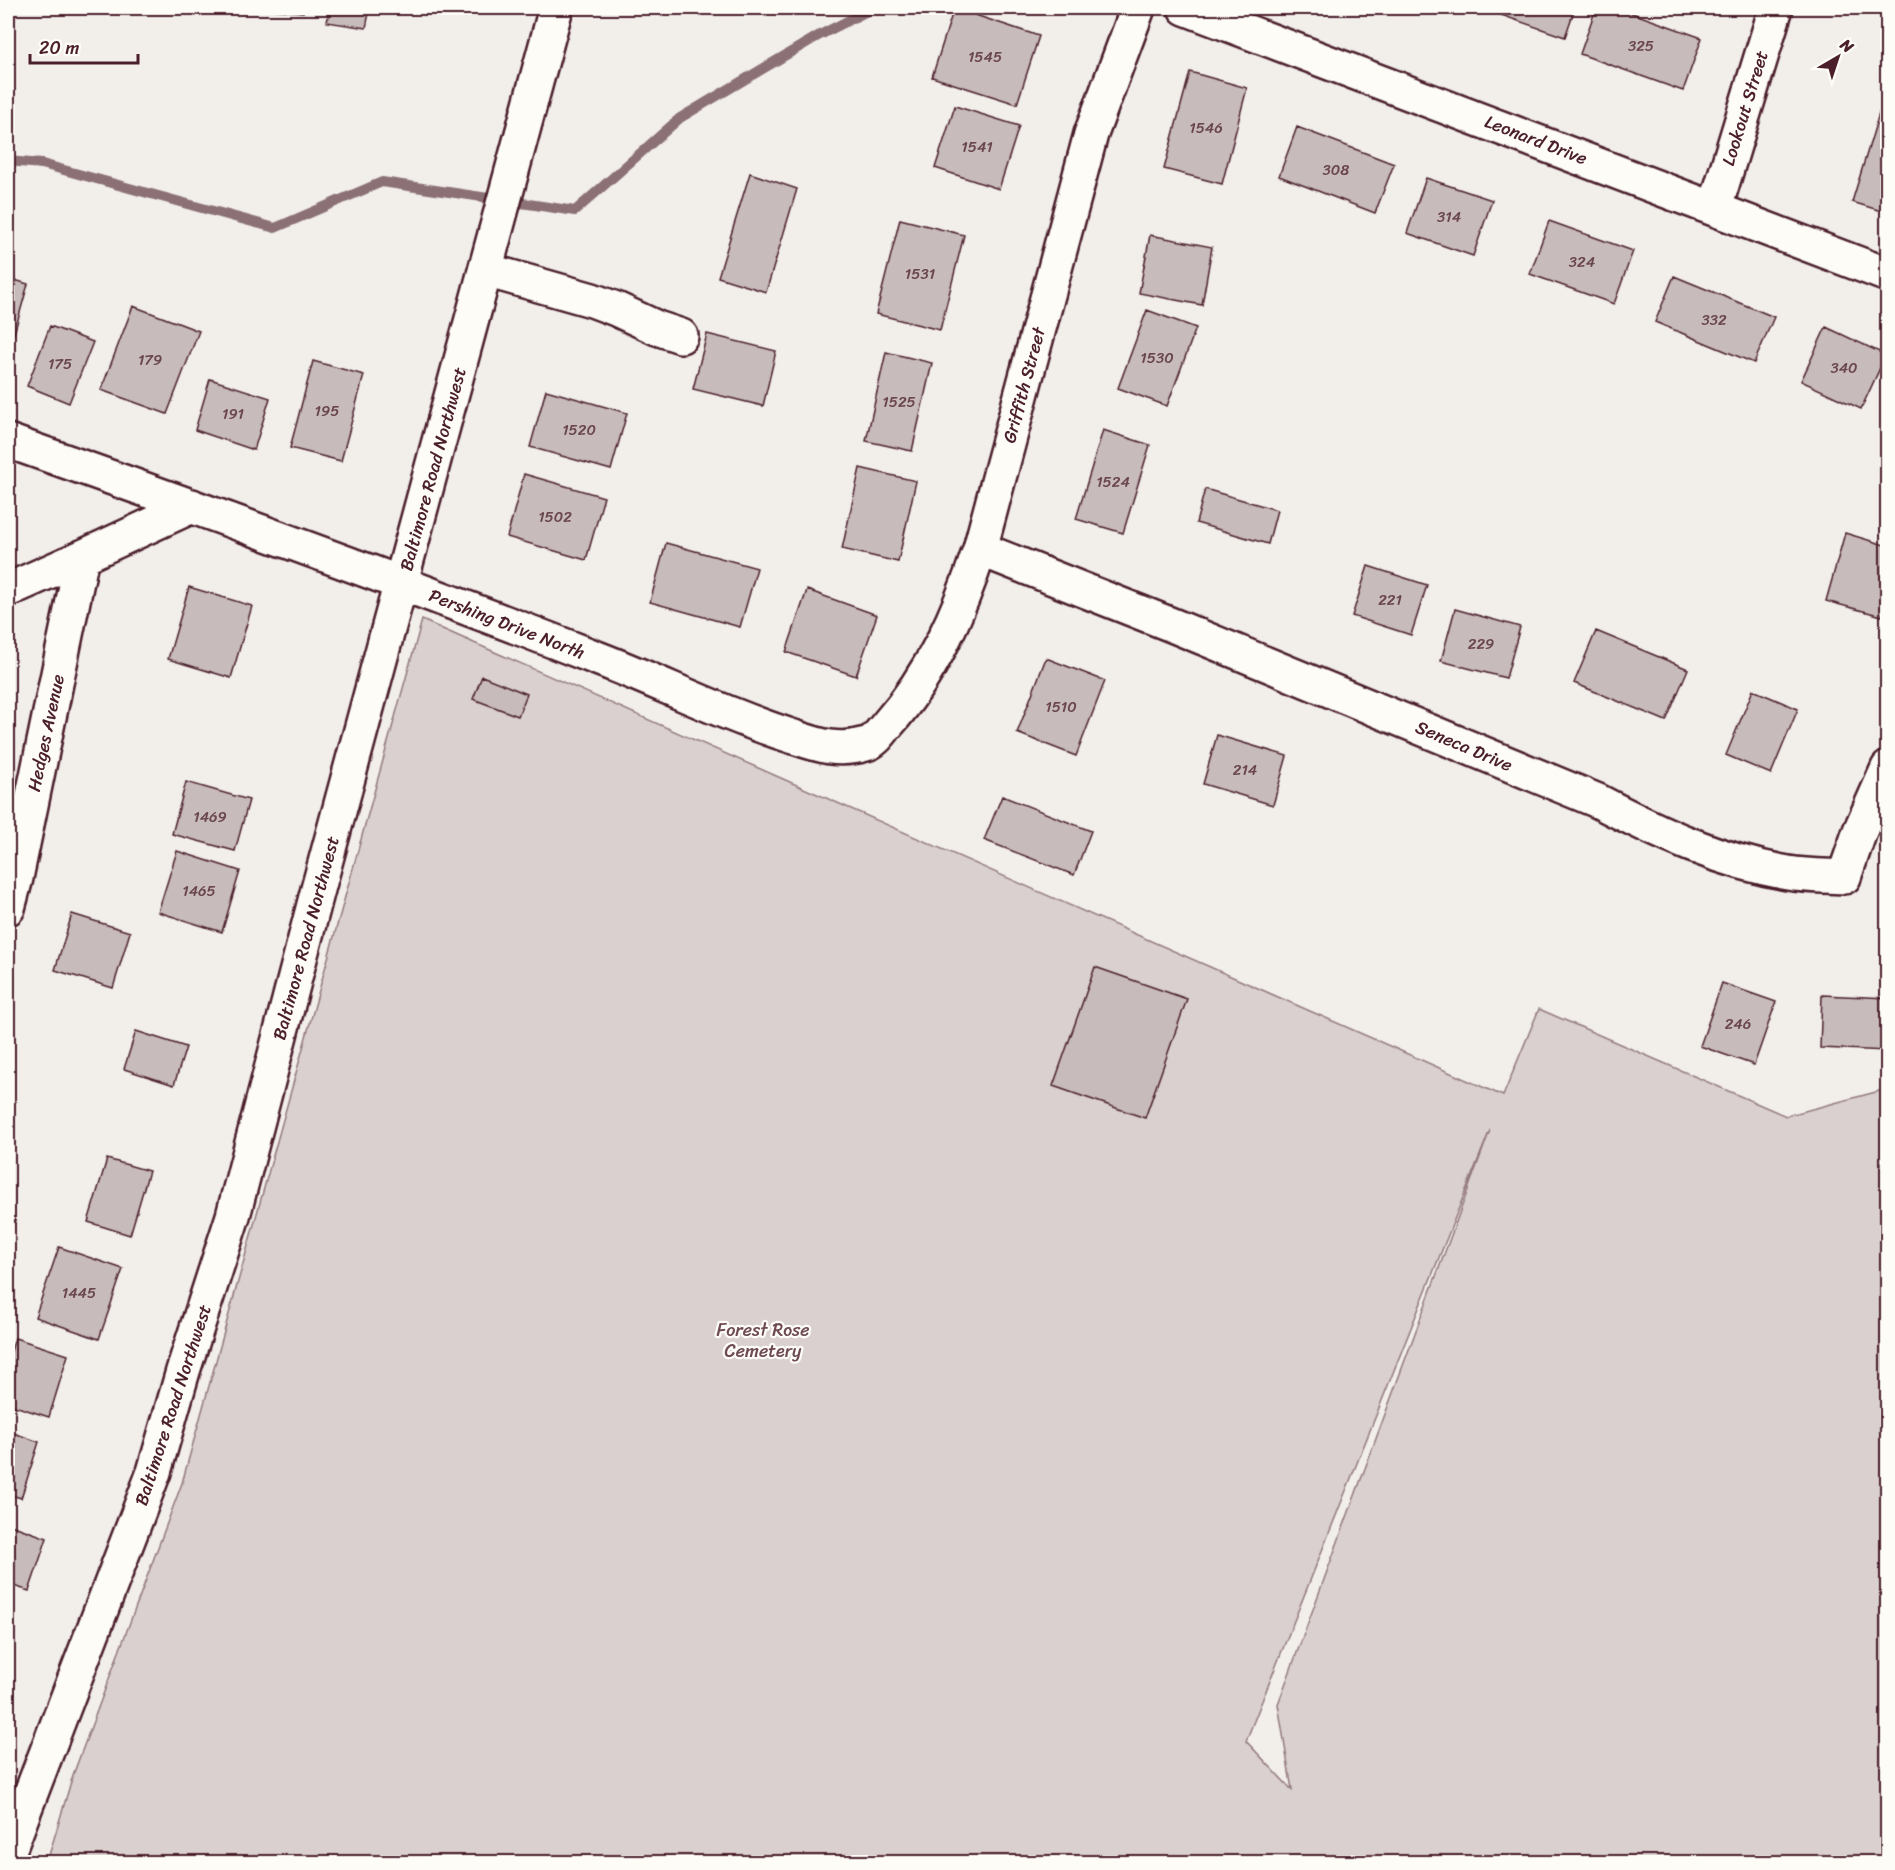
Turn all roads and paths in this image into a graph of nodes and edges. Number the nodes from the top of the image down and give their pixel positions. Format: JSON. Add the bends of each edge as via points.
{"nodes":[{"id":1,"x":556,"y":8,"type":"edge"},
{"id":2,"x":1138,"y":8,"type":"edge"},
{"id":3,"x":1185,"y":8,"type":"edge"},
{"id":4,"x":1776,"y":8,"type":"edge"},
{"id":5,"x":1254,"y":19,"type":"edge"},
{"id":6,"x":1715,"y":208,"type":"junction"},
{"id":7,"x":486,"y":270,"type":"junction"},
{"id":8,"x":1887,"y":275,"type":"edge"},
{"id":9,"x":681,"y":336,"type":"dead end"},
{"id":10,"x":8,"y":441,"type":"edge"},
{"id":11,"x":192,"y":506,"type":"junction"},
{"id":12,"x":980,"y":549,"type":"junction"},
{"id":13,"x":82,"y":557,"type":"junction"},
{"id":14,"x":401,"y":584,"type":"junction"},
{"id":15,"x":8,"y":590,"type":"edge"},
{"id":16,"x":871,"y":743,"type":"joint"},
{"id":17,"x":1887,"y":768,"type":"edge"},
{"id":18,"x":10,"y":889,"type":"edge"},
{"id":19,"x":8,"y":1853,"type":"edge"}],
"edges":[{"from":1,"to":7,"type":"street","name":"Baltimore Road Northwest"},
{"from":2,"to":12,"type":"street","name":"Griffith Street","via":[[1091,134]]},
{"from":3,"to":5,"type":"street","name":"Leonard Drive"},
{"from":4,"to":6,"type":"street","name":"Lookout Street"},
{"from":5,"to":6,"type":"street","name":"Leonard Drive"},
{"from":6,"to":8,"type":"street","name":"Leonard Drive"},
{"from":7,"to":9,"type":"street","via":[[592,300]]},
{"from":7,"to":14,"type":"street","name":"Baltimore Road Northwest"},
{"from":10,"to":11,"type":"street","name":"Pershing Drive North"},
{"from":11,"to":13,"type":"street"},
{"from":11,"to":14,"type":"street","name":"Pershing Drive North"},
{"from":12,"to":16,"type":"street","name":"Griffith Street","via":[[932,664],[906,704]]},
{"from":12,"to":17,"type":"street","name":"Seneca Drive","via":[[1576,792],[1690,845],[1740,862],[1791,873],[1844,877]]},
{"from":13,"to":15,"type":"street"},
{"from":13,"to":18,"type":"street","name":"Hedges Avenue"},
{"from":14,"to":16,"type":"street","name":"Pershing Drive North","via":[[604,660],[795,738],[840,749]]},
{"from":14,"to":19,"type":"street","name":"Baltimore Road Northwest","via":[[233,1216],[154,1472]]}]}
